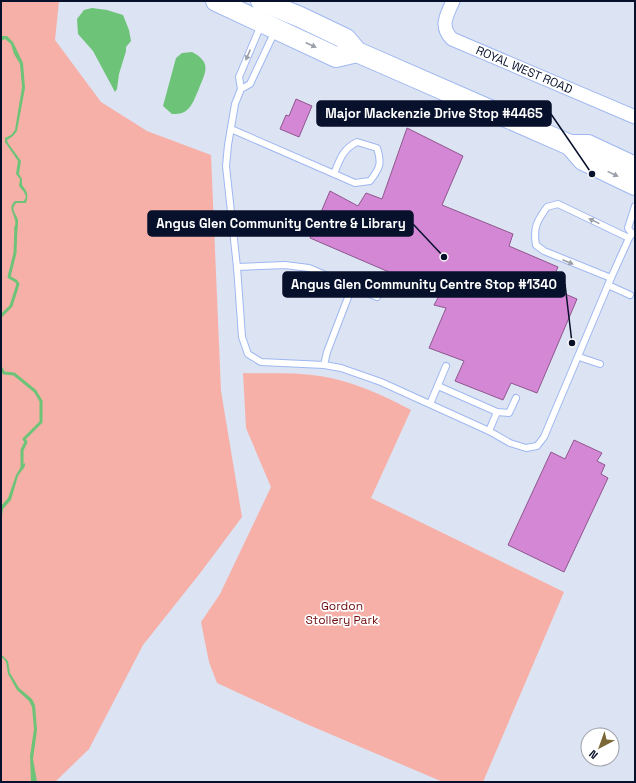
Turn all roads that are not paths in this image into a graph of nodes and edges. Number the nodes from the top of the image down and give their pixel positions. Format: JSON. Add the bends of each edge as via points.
{"nodes":[{"id":1,"x":216,"y":1,"type":"edge"},
{"id":2,"x":261,"y":1,"type":"edge"},
{"id":3,"x":453,"y":1,"type":"edge"},
{"id":4,"x":269,"y":26,"type":"junction"},
{"id":5,"x":357,"y":52,"type":"junction"},
{"id":6,"x":241,"y":89,"type":"junction"},
{"id":7,"x":635,"y":116,"type":"edge"},
{"id":8,"x":231,"y":129,"type":"junction"},
{"id":9,"x":570,"y":145,"type":"junction"},
{"id":10,"x":635,"y":167,"type":"edge"},
{"id":11,"x":334,"y":174,"type":"junction"},
{"id":12,"x":635,"y":185,"type":"edge"},
{"id":13,"x":635,"y":206,"type":"edge"},
{"id":14,"x":632,"y":235,"type":"edge"},
{"id":15,"x":237,"y":267,"type":"junction"},
{"id":16,"x":611,"y":278,"type":"junction"},
{"id":17,"x":381,"y":285,"type":"dead end"},
{"id":18,"x":608,"y":285,"type":"junction"},
{"id":19,"x":352,"y":286,"type":"junction"},
{"id":20,"x":630,"y":295,"type":"dead end"},
{"id":21,"x":579,"y":357,"type":"junction"},
{"id":22,"x":600,"y":364,"type":"dead end"},
{"id":23,"x":324,"y":365,"type":"junction"},
{"id":24,"x":446,"y":366,"type":"dead end"},
{"id":25,"x":438,"y":386,"type":"junction"},
{"id":26,"x":516,"y":398,"type":"dead end"},
{"id":27,"x":430,"y":404,"type":"junction"},
{"id":28,"x":497,"y":412,"type":"junction"},
{"id":29,"x":489,"y":431,"type":"junction"}],
"edges":[{"from":1,"to":4,"type":"main road"},
{"from":2,"to":5,"type":"main road","via":[[346,39]]},
{"from":3,"to":7,"type":"street","name":"ROYAL WEST ROAD","via":[[445,22],[446,33],[452,39]]},
{"from":4,"to":5,"type":"main road","one_way":true,"via":[[336,57]]},
{"from":4,"to":6,"type":"lane","via":[[250,84]]},
{"from":4,"to":6,"type":"lane","one_way":true,"via":[[239,77]]},
{"from":5,"to":9,"type":"main road"},
{"from":6,"to":8,"type":"lane","via":[[235,104]]},
{"from":8,"to":11,"type":"lane"},
{"from":8,"to":15,"type":"lane","via":[[226,166]]},
{"from":9,"to":10,"type":"main road","via":[[588,145]]},
{"from":9,"to":12,"type":"main road","one_way":true,"via":[[583,160]]},
{"from":11,"to":11,"type":"lane","via":[[355,183],[370,181],[378,169],[380,160],[377,148],[357,142],[348,147]]},
{"from":13,"to":14,"type":"lane","via":[[628,228]]},
{"from":14,"to":16,"type":"lane"},
{"from":14,"to":16,"type":"lane","one_way":true,"via":[[558,204],[547,206],[540,217],[534,232],[536,245],[544,251]]},
{"from":15,"to":19,"type":"lane","via":[[285,265],[309,268]]},
{"from":15,"to":23,"type":"lane","via":[[242,338],[248,354],[261,362]]},
{"from":16,"to":18,"type":"lane"},
{"from":17,"to":19,"type":"lane","via":[[376,297]]},
{"from":18,"to":20,"type":"lane"},
{"from":18,"to":21,"type":"lane"},
{"from":19,"to":23,"type":"lane"},
{"from":21,"to":22,"type":"lane"},
{"from":21,"to":29,"type":"lane","via":[[544,437],[537,446],[526,448],[510,443]]},
{"from":23,"to":27,"type":"lane","via":[[381,382]]},
{"from":24,"to":25,"type":"lane"},
{"from":25,"to":27,"type":"lane"},
{"from":25,"to":28,"type":"lane"},
{"from":26,"to":28,"type":"lane","via":[[509,413]]},
{"from":27,"to":29,"type":"lane"},
{"from":28,"to":29,"type":"lane"}]}
